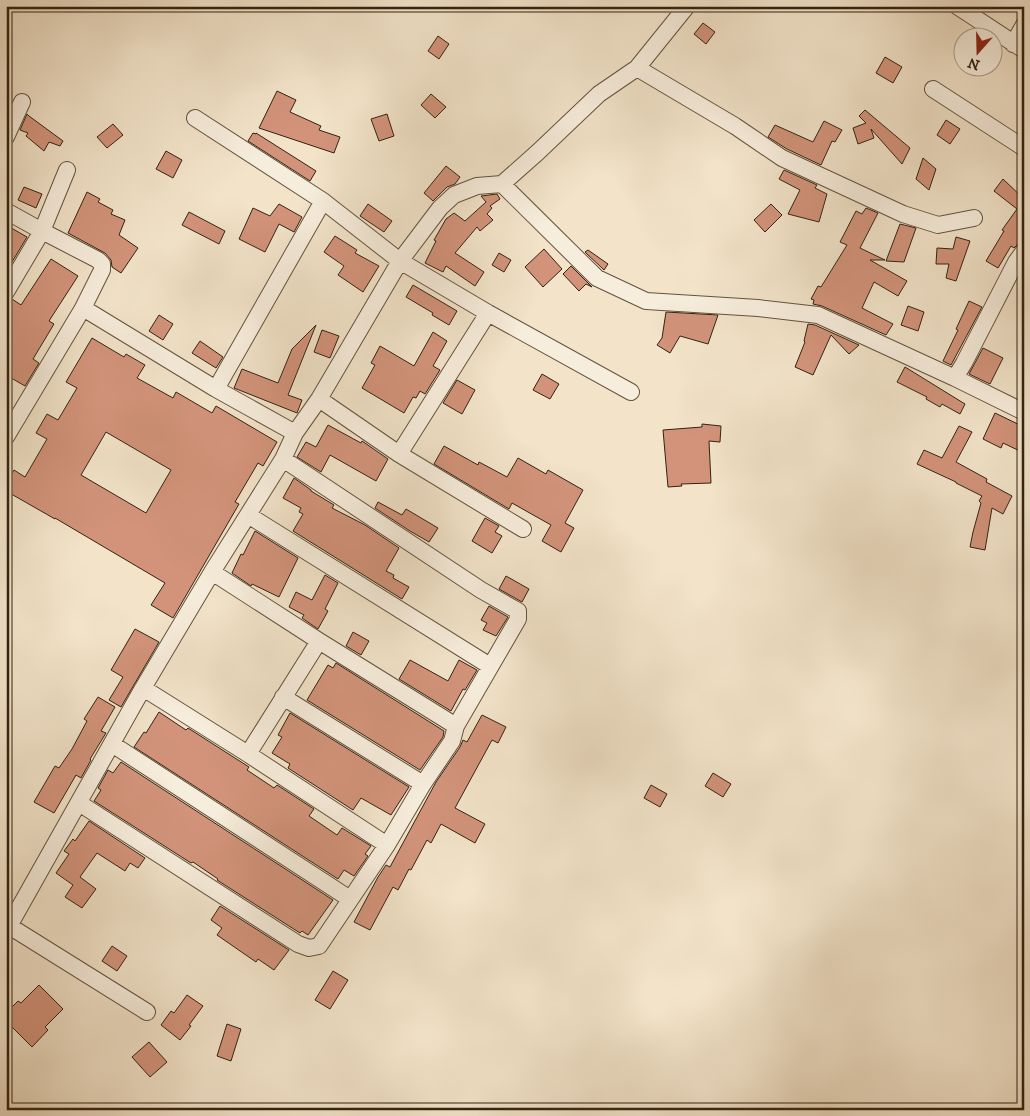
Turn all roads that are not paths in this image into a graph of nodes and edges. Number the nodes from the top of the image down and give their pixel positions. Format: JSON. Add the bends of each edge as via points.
{"nodes":[{"id":1,"x":687,"y":6,"type":"edge"},
{"id":2,"x":957,"y":6,"type":"edge"},
{"id":3,"x":1024,"y":25,"type":"edge"},
{"id":4,"x":1019,"y":47,"type":"edge"},
{"id":5,"x":637,"y":68,"type":"junction"},
{"id":6,"x":932,"y":88,"type":"dead end"},
{"id":7,"x":22,"y":102,"type":"dead end"},
{"id":8,"x":195,"y":118,"type":"dead end"},
{"id":9,"x":6,"y":137,"type":"edge"},
{"id":10,"x":1024,"y":148,"type":"edge"},
{"id":11,"x":67,"y":170,"type":"dead end"},
{"id":12,"x":502,"y":184,"type":"junction"},
{"id":13,"x":323,"y":201,"type":"junction"},
{"id":14,"x":6,"y":211,"type":"edge"},
{"id":15,"x":974,"y":218,"type":"dead end"},
{"id":16,"x":42,"y":231,"type":"junction"},
{"id":17,"x":1021,"y":260,"type":"edge"},
{"id":18,"x":400,"y":261,"type":"junction"},
{"id":19,"x":6,"y":292,"type":"edge"},
{"id":20,"x":83,"y":308,"type":"junction"},
{"id":21,"x":488,"y":313,"type":"junction"},
{"id":22,"x":955,"y":378,"type":"junction"},
{"id":23,"x":216,"y":389,"type":"junction"},
{"id":24,"x":631,"y":392,"type":"dead end"},
{"id":25,"x":318,"y":399,"type":"junction"},
{"id":26,"x":1024,"y":412,"type":"edge"},
{"id":27,"x":295,"y":433,"type":"junction"},
{"id":28,"x":6,"y":437,"type":"edge"},
{"id":29,"x":400,"y":454,"type":"junction"},
{"id":30,"x":283,"y":459,"type":"junction"},
{"id":31,"x":248,"y":515,"type":"junction"},
{"id":32,"x":523,"y":529,"type":"dead end"},
{"id":33,"x":212,"y":572,"type":"junction"},
{"id":34,"x":319,"y":641,"type":"junction"},
{"id":35,"x":490,"y":666,"type":"junction"},
{"id":36,"x":142,"y":688,"type":"junction"},
{"id":37,"x":283,"y":697,"type":"junction"},
{"id":38,"x":456,"y":726,"type":"junction"},
{"id":39,"x":112,"y":744,"type":"junction"},
{"id":40,"x":248,"y":754,"type":"junction"},
{"id":41,"x":424,"y":784,"type":"junction"},
{"id":42,"x":79,"y":803,"type":"junction"},
{"id":43,"x":387,"y":844,"type":"junction"},
{"id":44,"x":350,"y":899,"type":"junction"},
{"id":45,"x":7,"y":926,"type":"edge"},
{"id":46,"x":147,"y":1012,"type":"dead end"}],
"edges":[{"from":1,"to":5,"type":"street"},
{"from":2,"to":4,"type":"street"},
{"from":3,"to":4,"type":"street"},
{"from":5,"to":12,"type":"street","via":[[599,94]]},
{"from":5,"to":15,"type":"street","via":[[782,158],[903,214],[938,225]]},
{"from":6,"to":10,"type":"street"},
{"from":7,"to":9,"type":"street"},
{"from":8,"to":13,"type":"street"},
{"from":11,"to":16,"type":"street"},
{"from":12,"to":18,"type":"street","via":[[478,186],[454,195],[440,208]]},
{"from":12,"to":22,"type":"street","via":[[597,278],[646,301],[818,315]]},
{"from":13,"to":18,"type":"street"},
{"from":13,"to":23,"type":"street"},
{"from":14,"to":16,"type":"street"},
{"from":16,"to":19,"type":"street"},
{"from":16,"to":20,"type":"street","via":[[102,264]]},
{"from":17,"to":22,"type":"street"},
{"from":18,"to":21,"type":"street"},
{"from":18,"to":25,"type":"street"},
{"from":20,"to":23,"type":"street"},
{"from":20,"to":28,"type":"street"},
{"from":21,"to":24,"type":"street"},
{"from":21,"to":29,"type":"street"},
{"from":22,"to":26,"type":"street"},
{"from":23,"to":27,"type":"street"},
{"from":25,"to":27,"type":"street"},
{"from":25,"to":29,"type":"street"},
{"from":27,"to":30,"type":"street"},
{"from":29,"to":32,"type":"street"},
{"from":30,"to":31,"type":"street"},
{"from":30,"to":35,"type":"street","via":[[480,590],[518,611],[518,619]]},
{"from":31,"to":33,"type":"street"},
{"from":31,"to":35,"type":"street"},
{"from":33,"to":34,"type":"street"},
{"from":33,"to":36,"type":"street"},
{"from":34,"to":37,"type":"street"},
{"from":34,"to":38,"type":"street"},
{"from":35,"to":38,"type":"street"},
{"from":36,"to":39,"type":"street"},
{"from":36,"to":40,"type":"street"},
{"from":37,"to":40,"type":"street"},
{"from":37,"to":41,"type":"street"},
{"from":38,"to":41,"type":"street","via":[[452,741]]},
{"from":39,"to":42,"type":"street"},
{"from":39,"to":44,"type":"street"},
{"from":40,"to":43,"type":"street"},
{"from":41,"to":43,"type":"street"},
{"from":42,"to":44,"type":"street","via":[[309,948],[319,946]]},
{"from":42,"to":45,"type":"street"},
{"from":43,"to":44,"type":"street"},
{"from":45,"to":46,"type":"street"}]}
